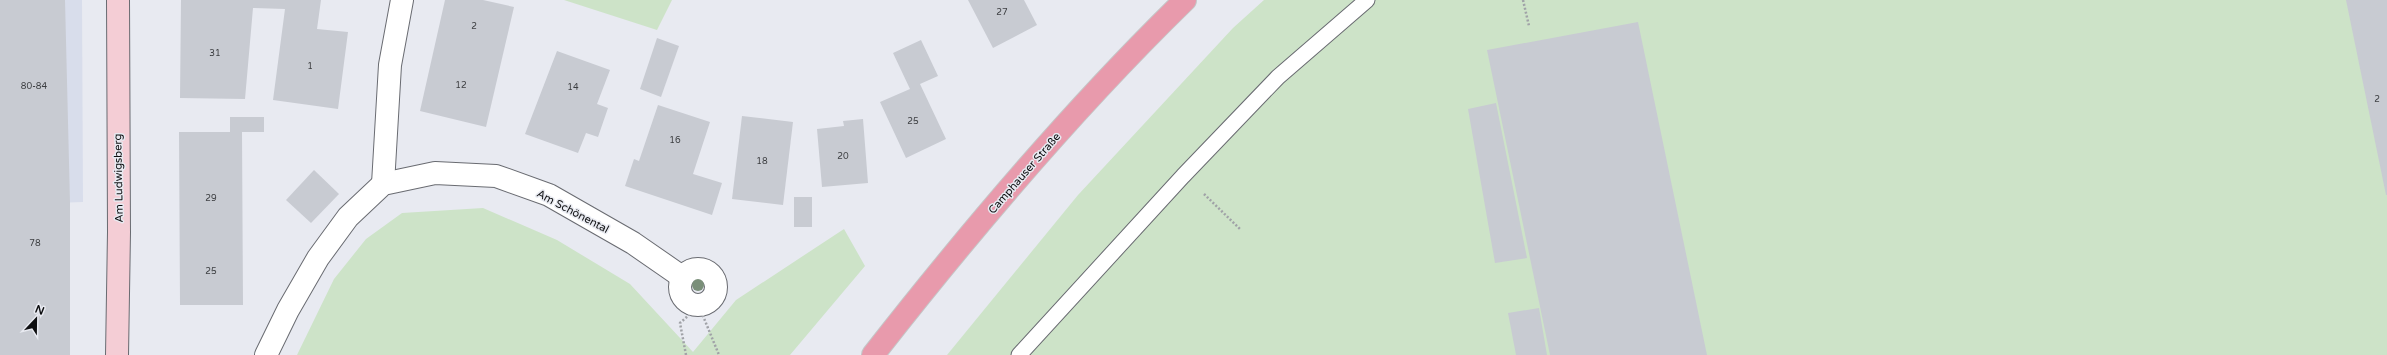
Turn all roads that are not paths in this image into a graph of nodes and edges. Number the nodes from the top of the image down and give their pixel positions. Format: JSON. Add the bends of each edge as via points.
{"nodes":[{"id":1,"x":118,"y":0,"type":"edge"},
{"id":2,"x":402,"y":0,"type":"edge"},
{"id":3,"x":1185,"y":0,"type":"edge"},
{"id":4,"x":1367,"y":0,"type":"edge"},
{"id":5,"x":383,"y":184,"type":"junction"},
{"id":6,"x":682,"y":277,"type":"junction"},
{"id":7,"x":117,"y":355,"type":"edge"},
{"id":8,"x":266,"y":355,"type":"edge"},
{"id":9,"x":872,"y":355,"type":"edge"},
{"id":10,"x":1019,"y":355,"type":"edge"}],
"edges":[{"from":1,"to":7,"type":"main road","name":"Am Ludwigsberg"},
{"from":2,"to":5,"type":"street","via":[[390,65]]},
{"from":3,"to":9,"type":"main road","name":"Camphauser Straße","via":[[1144,40],[1047,145],[918,296]]},
{"from":4,"to":10,"type":"lane","via":[[1278,77],[1183,176]]},
{"from":5,"to":6,"type":"street","name":"Am Schönental","via":[[435,173],[496,176],[549,195],[633,243]]},
{"from":5,"to":8,"type":"street","via":[[348,217],[318,258]]},
{"from":6,"to":6,"type":"street","via":[[679,287],[682,296],[689,303],[698,306],[710,302],[716,293],[717,282],[711,273],[701,268],[690,270]]}]}
